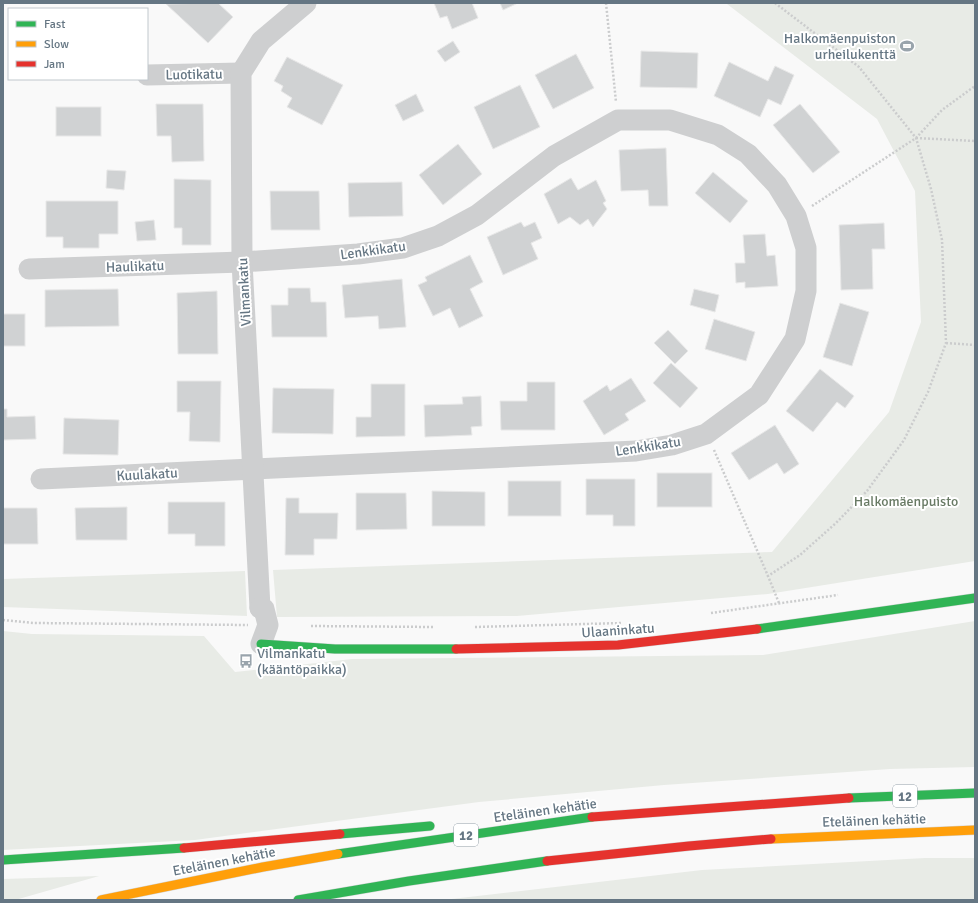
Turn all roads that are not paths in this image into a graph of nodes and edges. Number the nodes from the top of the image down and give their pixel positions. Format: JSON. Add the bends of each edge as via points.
{"nodes":[{"id":1,"x":306,"y":3,"type":"edge"},
{"id":2,"x":241,"y":73,"type":"junction"},
{"id":3,"x":148,"y":75,"type":"edge"},
{"id":4,"x":242,"y":262,"type":"junction"},
{"id":5,"x":29,"y":269,"type":"dead end"},
{"id":6,"x":253,"y":469,"type":"junction"},
{"id":7,"x":41,"y":479,"type":"dead end"},
{"id":8,"x":975,"y":598,"type":"edge"},
{"id":9,"x":261,"y":644,"type":"joint"},
{"id":10,"x":975,"y":794,"type":"edge"},
{"id":11,"x":836,"y":798,"type":"junction"},
{"id":12,"x":519,"y":818,"type":"dead end"},
{"id":13,"x":440,"y":825,"type":"dead end"},
{"id":14,"x":975,"y":830,"type":"edge"},
{"id":15,"x":3,"y":860,"type":"edge"},
{"id":16,"x":101,"y":900,"type":"edge"},
{"id":17,"x":298,"y":900,"type":"edge"}],
"edges":[{"from":1,"to":2,"type":"street","via":[[261,41]]},
{"from":2,"to":3,"type":"street","name":"Luotikatu"},
{"from":2,"to":4,"type":"street","name":"Vilmankatu"},
{"from":4,"to":5,"type":"street","name":"Haulikatu"},
{"from":4,"to":6,"type":"street","name":"Vilmankatu"},
{"from":4,"to":6,"type":"street","name":"Lenkkikatu","via":[[358,254],[403,248],[438,236],[477,215],[554,156],[618,120],[670,120],[718,135],[748,154],[777,185],[796,216],[806,248],[806,291],[795,339],[760,395],[706,434],[672,445],[636,451]]},
{"from":6,"to":7,"type":"street","name":"Kuulakatu"},
{"from":6,"to":9,"type":"street","name":"Vilmankatu","via":[[257,616],[264,609],[268,625]]},
{"from":8,"to":9,"type":"main road","name":"Ulaaninkatu","via":[[729,633],[618,645],[505,649],[335,649]]},
{"from":10,"to":11,"type":"main road","name":"Eteläinen kehätie","number":"12"},
{"from":11,"to":12,"type":"main road","via":[[638,808]]},
{"from":11,"to":16,"type":"main road","name":"Eteläinen kehätie","number":"12","via":[[592,817],[347,852]]},
{"from":13,"to":15,"type":"main road","via":[[145,852]]},
{"from":14,"to":17,"type":"main road","name":"Eteläinen kehätie","via":[[817,836],[673,847],[528,863],[388,883]]}]}
